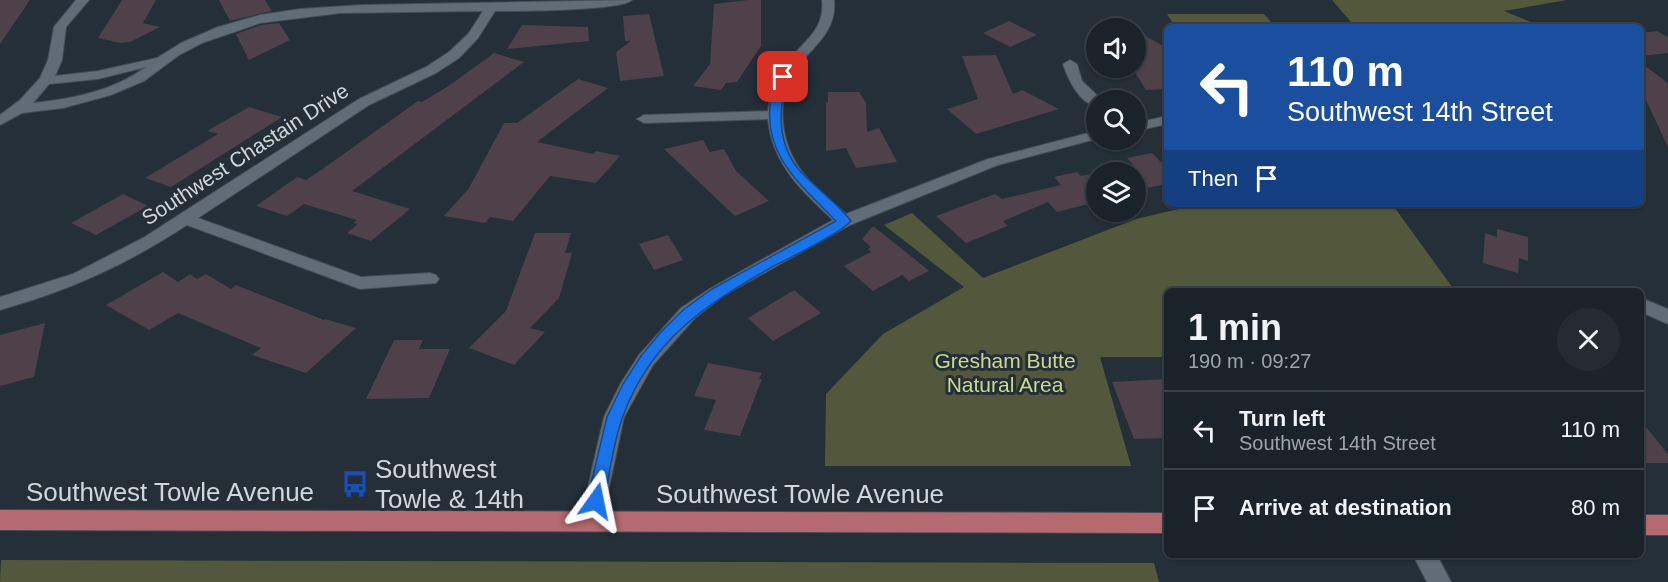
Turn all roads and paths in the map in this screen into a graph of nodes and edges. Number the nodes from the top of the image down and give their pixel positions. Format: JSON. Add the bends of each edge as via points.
{"nodes":[{"id":1,"x":84,"y":0,"type":"edge"},
{"id":2,"x":626,"y":0,"type":"edge"},
{"id":3,"x":828,"y":0,"type":"edge"},
{"id":4,"x":491,"y":8,"type":"junction"},
{"id":5,"x":165,"y":59,"type":"junction"},
{"id":6,"x":1070,"y":64,"type":"dead end"},
{"id":7,"x":44,"y":81,"type":"junction"},
{"id":8,"x":1086,"y":92,"type":"edge"},
{"id":9,"x":774,"y":115,"type":"junction"},
{"id":10,"x":6,"y":116,"type":"edge"},
{"id":11,"x":644,"y":119,"type":"dead end"},
{"id":12,"x":1164,"y":121,"type":"edge"},
{"id":13,"x":1146,"y":125,"type":"edge"},
{"id":14,"x":1086,"y":138,"type":"edge"},
{"id":15,"x":186,"y":219,"type":"junction"},
{"id":16,"x":844,"y":221,"type":"junction"},
{"id":17,"x":430,"y":279,"type":"dead end"},
{"id":18,"x":0,"y":304,"type":"edge"},
{"id":19,"x":1644,"y":305,"type":"edge"},
{"id":20,"x":1668,"y":317,"type":"edge"},
{"id":21,"x":0,"y":520,"type":"edge"},
{"id":22,"x":591,"y":521,"type":"junction"},
{"id":23,"x":1164,"y":523,"type":"edge"},
{"id":24,"x":1644,"y":525,"type":"edge"},
{"id":25,"x":1668,"y":525,"type":"edge"},
{"id":26,"x":1427,"y":558,"type":"edge"},
{"id":27,"x":1439,"y":582,"type":"edge"}],
"edges":[{"from":1,"to":7,"type":"street","via":[[57,33],[55,60]]},
{"from":2,"to":4,"type":"street"},
{"from":3,"to":9,"type":"street","via":[[826,26],[783,77]]},
{"from":4,"to":5,"type":"street","via":[[290,13],[219,32]]},
{"from":4,"to":15,"type":"street","name":"Southwest Chastain Drive","via":[[474,36],[454,55],[356,107]]},
{"from":5,"to":7,"type":"street","via":[[98,75]]},
{"from":5,"to":10,"type":"street","via":[[150,71],[105,93],[77,103]]},
{"from":6,"to":8,"type":"street","via":[[1076,81]]},
{"from":7,"to":10,"type":"street"},
{"from":9,"to":11,"type":"street"},
{"from":9,"to":16,"type":"street","via":[[777,135],[794,172]]},
{"from":12,"to":13,"type":"street"},
{"from":14,"to":16,"type":"street","via":[[993,162]]},
{"from":15,"to":17,"type":"street","via":[[360,283]]},
{"from":15,"to":18,"type":"street","name":"Southwest Chastain Drive","via":[[104,267]]},
{"from":16,"to":22,"type":"street","via":[[717,292],[666,335],[628,388],[615,417]]},
{"from":19,"to":20,"type":"street"},
{"from":21,"to":22,"type":"main road","name":"Southwest Towle Avenue"},
{"from":22,"to":23,"type":"main road","name":"Southwest Towle Avenue"},
{"from":24,"to":25,"type":"main road"},
{"from":26,"to":27,"type":"street"}]}
